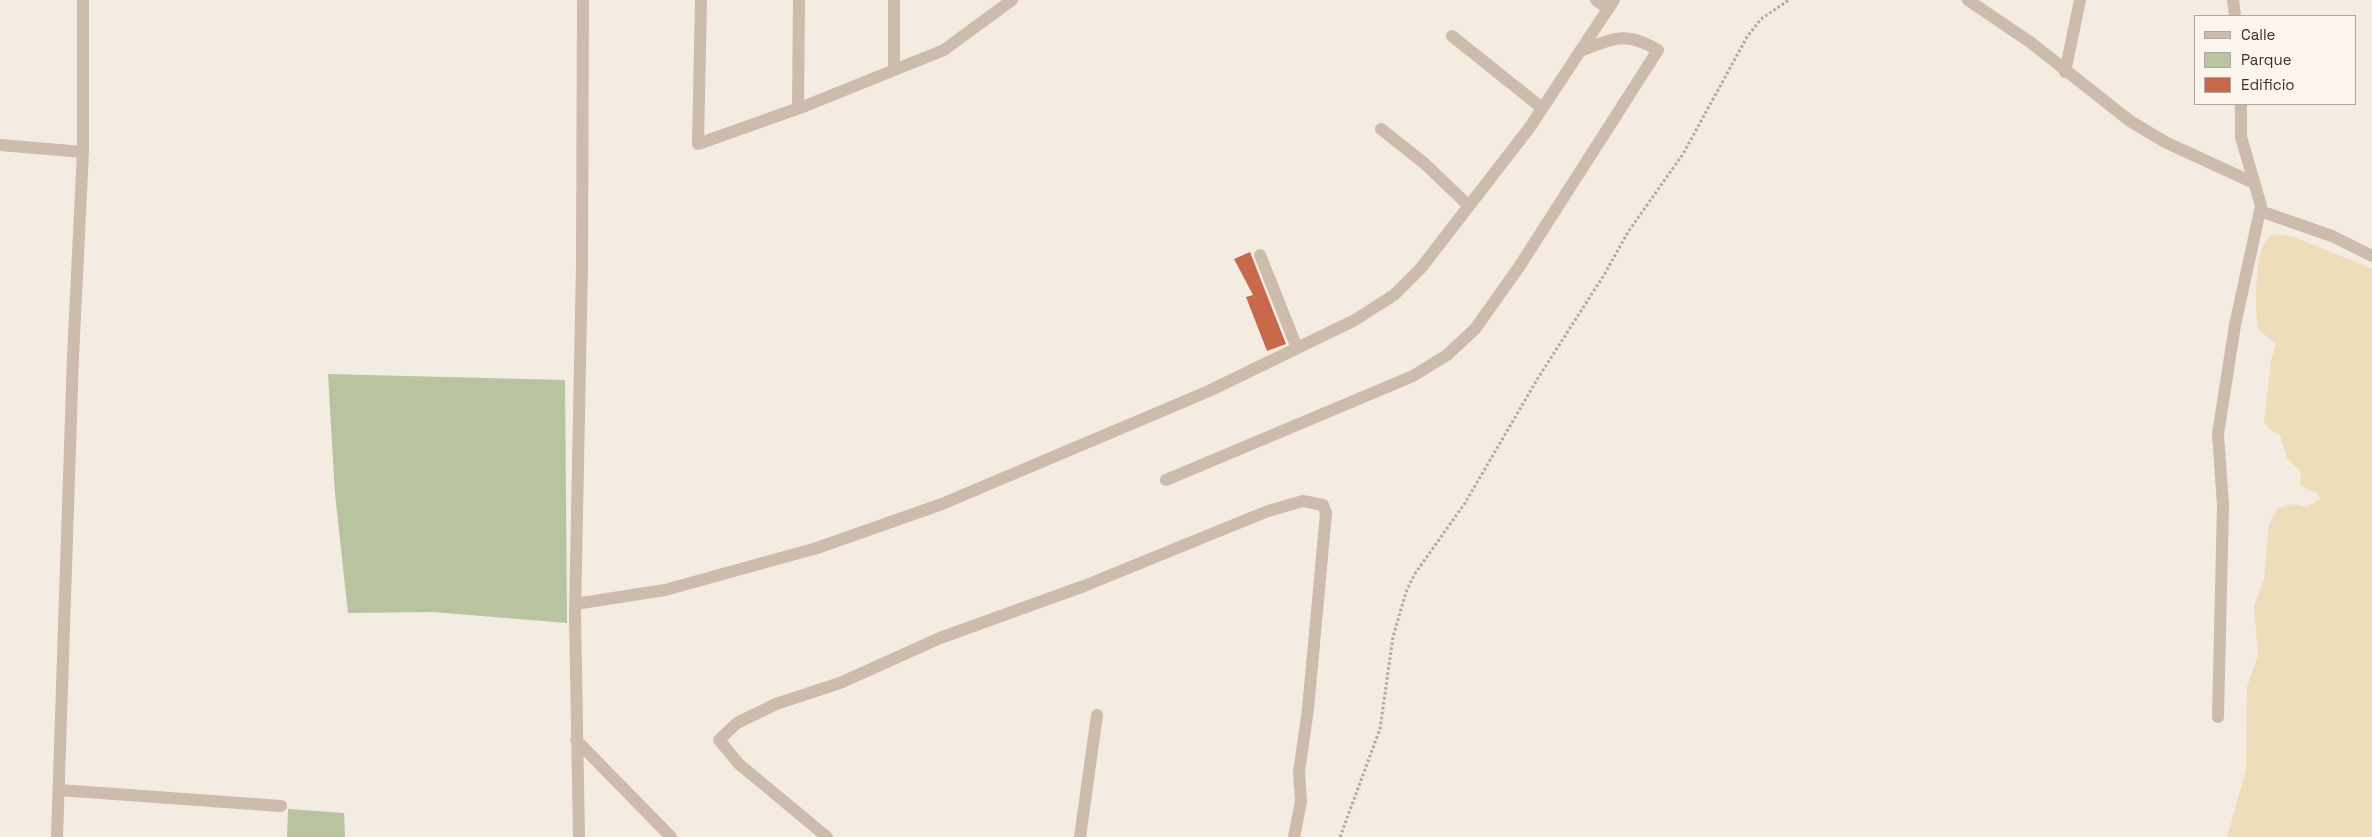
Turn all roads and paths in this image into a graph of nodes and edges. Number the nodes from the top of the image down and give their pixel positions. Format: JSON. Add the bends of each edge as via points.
{"nodes":[{"id":1,"x":83,"y":0,"type":"edge"},
{"id":2,"x":583,"y":0,"type":"edge"},
{"id":3,"x":701,"y":0,"type":"edge"},
{"id":4,"x":799,"y":0,"type":"edge"},
{"id":5,"x":894,"y":0,"type":"edge"},
{"id":6,"x":1012,"y":0,"type":"edge"},
{"id":7,"x":1596,"y":0,"type":"edge"},
{"id":8,"x":1789,"y":0,"type":"edge"},
{"id":9,"x":1968,"y":0,"type":"edge"},
{"id":10,"x":2080,"y":0,"type":"edge"},
{"id":11,"x":2233,"y":0,"type":"edge"},
{"id":12,"x":1611,"y":5,"type":"edge"},
{"id":13,"x":2235,"y":15,"type":"edge"},
{"id":14,"x":1452,"y":36,"type":"dead end"},
{"id":15,"x":1580,"y":51,"type":"junction"},
{"id":16,"x":894,"y":68,"type":"junction"},
{"id":17,"x":2064,"y":72,"type":"junction"},
{"id":18,"x":2241,"y":105,"type":"edge"},
{"id":19,"x":798,"y":108,"type":"junction"},
{"id":20,"x":1542,"y":108,"type":"junction"},
{"id":21,"x":1382,"y":129,"type":"dead end"},
{"id":22,"x":0,"y":145,"type":"edge"},
{"id":23,"x":83,"y":152,"type":"junction"},
{"id":24,"x":2254,"y":183,"type":"junction"},
{"id":25,"x":1469,"y":206,"type":"junction"},
{"id":26,"x":2260,"y":211,"type":"junction"},
{"id":27,"x":1260,"y":255,"type":"dead end"},
{"id":28,"x":2372,"y":256,"type":"edge"},
{"id":29,"x":1297,"y":348,"type":"junction"},
{"id":30,"x":1166,"y":480,"type":"dead end"},
{"id":31,"x":575,"y":604,"type":"junction"},
{"id":32,"x":1098,"y":715,"type":"dead end"},
{"id":33,"x":2218,"y":717,"type":"dead end"},
{"id":34,"x":576,"y":740,"type":"junction"},
{"id":35,"x":59,"y":790,"type":"junction"},
{"id":36,"x":281,"y":806,"type":"dead end"},
{"id":37,"x":57,"y":837,"type":"edge"},
{"id":38,"x":579,"y":837,"type":"edge"},
{"id":39,"x":672,"y":837,"type":"edge"},
{"id":40,"x":827,"y":837,"type":"edge"},
{"id":41,"x":1080,"y":837,"type":"edge"},
{"id":42,"x":1294,"y":837,"type":"edge"},
{"id":43,"x":1340,"y":837,"type":"edge"}],
"edges":[{"from":1,"to":23,"type":"street"},
{"from":2,"to":31,"type":"street","via":[[582,265]]},
{"from":3,"to":19,"type":"street","via":[[698,144]]},
{"from":4,"to":19,"type":"street"},
{"from":5,"to":16,"type":"street"},
{"from":6,"to":16,"type":"street","via":[[944,50]]},
{"from":7,"to":12,"type":"street"},
{"from":8,"to":43,"type":"path","via":[[1761,19],[1748,38],[1683,154],[1628,232],[1465,503],[1414,575],[1393,637],[1380,729]]},
{"from":9,"to":17,"type":"street","via":[[2030,42]]},
{"from":10,"to":17,"type":"street"},
{"from":11,"to":13,"type":"street"},
{"from":12,"to":15,"type":"street"},
{"from":14,"to":20,"type":"street"},
{"from":15,"to":20,"type":"street"},
{"from":15,"to":30,"type":"street","via":[[1624,37],[1658,50],[1475,330],[1447,355],[1413,376]]},
{"from":16,"to":19,"type":"street"},
{"from":17,"to":24,"type":"street","via":[[2130,121],[2165,142]]},
{"from":18,"to":24,"type":"street","via":[[2241,137]]},
{"from":20,"to":25,"type":"street"},
{"from":21,"to":25,"type":"street"},
{"from":22,"to":23,"type":"street"},
{"from":23,"to":35,"type":"street"},
{"from":24,"to":26,"type":"street"},
{"from":25,"to":29,"type":"street","via":[[1421,268],[1394,295],[1355,320]]},
{"from":26,"to":28,"type":"street","via":[[2332,236]]},
{"from":26,"to":33,"type":"street","via":[[2234,325],[2218,434],[2223,505]]},
{"from":27,"to":29,"type":"street"},
{"from":29,"to":31,"type":"street","via":[[1194,398],[924,510],[817,548],[665,590]]},
{"from":31,"to":34,"type":"street"},
{"from":32,"to":41,"type":"street"},
{"from":34,"to":38,"type":"street"},
{"from":34,"to":39,"type":"street"},
{"from":35,"to":36,"type":"street"},
{"from":35,"to":37,"type":"street"},
{"from":40,"to":42,"type":"street","via":[[739,764],[719,740],[722,734],[776,704],[840,683],[940,638],[1084,586],[1268,511],[1303,500],[1323,505],[1326,513],[1299,772],[1300,802]]}]}
